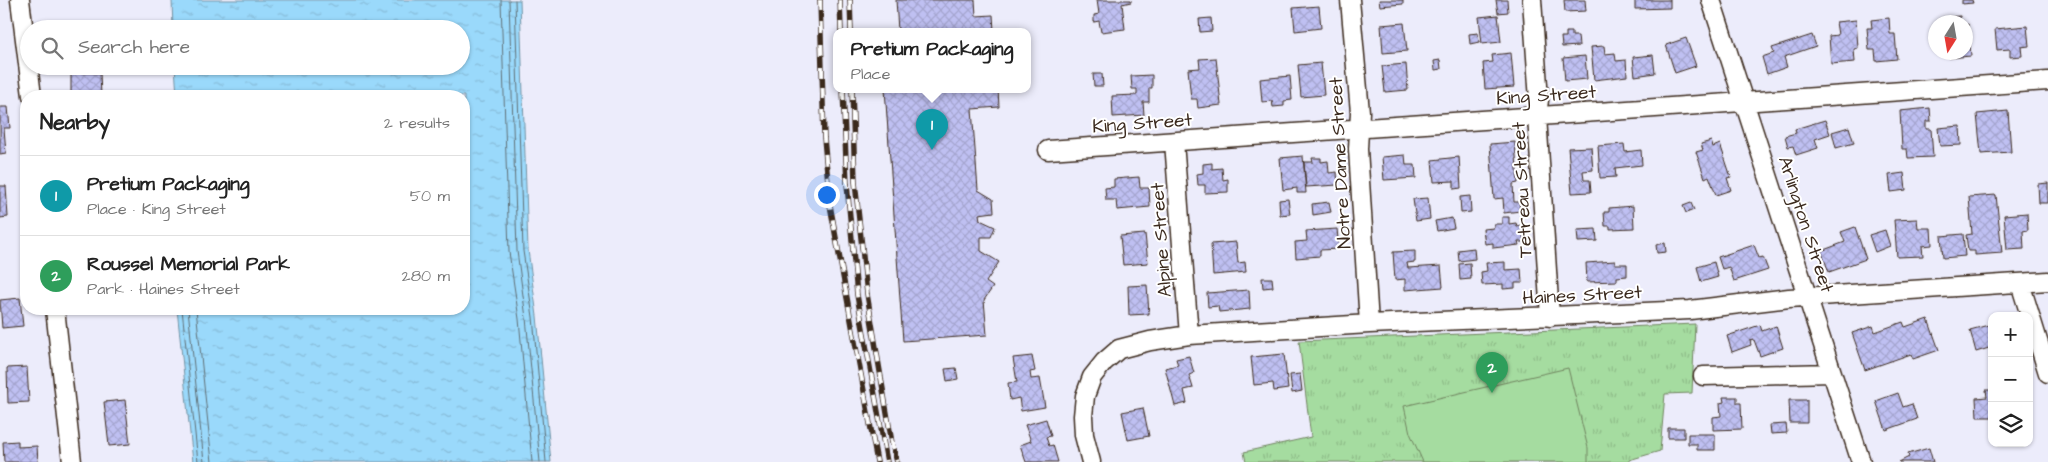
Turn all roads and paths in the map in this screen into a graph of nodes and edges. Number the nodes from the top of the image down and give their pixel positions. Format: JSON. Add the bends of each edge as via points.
{"nodes":[{"id":1,"x":20,"y":0,"type":"edge"},
{"id":2,"x":1350,"y":0,"type":"edge"},
{"id":3,"x":1532,"y":0,"type":"edge"},
{"id":4,"x":1711,"y":0,"type":"edge"},
{"id":5,"x":22,"y":20,"type":"edge"},
{"id":6,"x":29,"y":75,"type":"edge"},
{"id":7,"x":2048,"y":82,"type":"edge"},
{"id":8,"x":31,"y":90,"type":"edge"},
{"id":9,"x":1744,"y":101,"type":"junction"},
{"id":10,"x":1536,"y":116,"type":"junction"},
{"id":11,"x":1359,"y":129,"type":"junction"},
{"id":12,"x":1174,"y":142,"type":"junction"},
{"id":13,"x":1048,"y":150,"type":"dead end"},
{"id":14,"x":2048,"y":281,"type":"edge"},
{"id":15,"x":2020,"y":283,"type":"junction"},
{"id":16,"x":1808,"y":297,"type":"junction"},
{"id":17,"x":56,"y":315,"type":"edge"},
{"id":18,"x":1550,"y":317,"type":"junction"},
{"id":19,"x":1369,"y":324,"type":"junction"},
{"id":20,"x":1189,"y":335,"type":"junction"},
{"id":21,"x":1832,"y":373,"type":"junction"},
{"id":22,"x":2048,"y":373,"type":"edge"},
{"id":23,"x":1703,"y":376,"type":"dead end"},
{"id":24,"x":72,"y":462,"type":"edge"},
{"id":25,"x":1091,"y":462,"type":"edge"},
{"id":26,"x":1861,"y":462,"type":"edge"}],
"edges":[{"from":1,"to":5,"type":"street"},
{"from":2,"to":11,"type":"street","name":"Notre Dame Street"},
{"from":3,"to":10,"type":"street","name":"Tetreau Street","via":[[1539,100]]},
{"from":4,"to":9,"type":"street","name":"Arlington Street"},
{"from":6,"to":8,"type":"street"},
{"from":7,"to":9,"type":"street","name":"King Street"},
{"from":9,"to":10,"type":"street","name":"King Street"},
{"from":9,"to":16,"type":"street","name":"Arlington Street"},
{"from":10,"to":11,"type":"street","name":"King Street"},
{"from":10,"to":18,"type":"street","name":"Tetreau Street"},
{"from":11,"to":12,"type":"street","name":"King Street"},
{"from":11,"to":19,"type":"street","name":"Notre Dame Street"},
{"from":12,"to":13,"type":"street","name":"King Street"},
{"from":12,"to":20,"type":"street","name":"Alpine Street"},
{"from":14,"to":15,"type":"street","name":"Haines Street"},
{"from":15,"to":16,"type":"street","name":"Haines Street"},
{"from":15,"to":22,"type":"street"},
{"from":16,"to":18,"type":"street","name":"Haines Street","via":[[1700,309]]},
{"from":16,"to":21,"type":"street","name":"Arlington Street"},
{"from":17,"to":24,"type":"street"},
{"from":18,"to":19,"type":"street","name":"Haines Street"},
{"from":19,"to":20,"type":"street","name":"Haines Street"},
{"from":20,"to":25,"type":"street","name":"Haines Street","via":[[1119,349],[1104,362],[1092,378],[1085,396],[1084,435]]},
{"from":21,"to":23,"type":"street"},
{"from":21,"to":26,"type":"street","name":"Arlington Street"}]}
